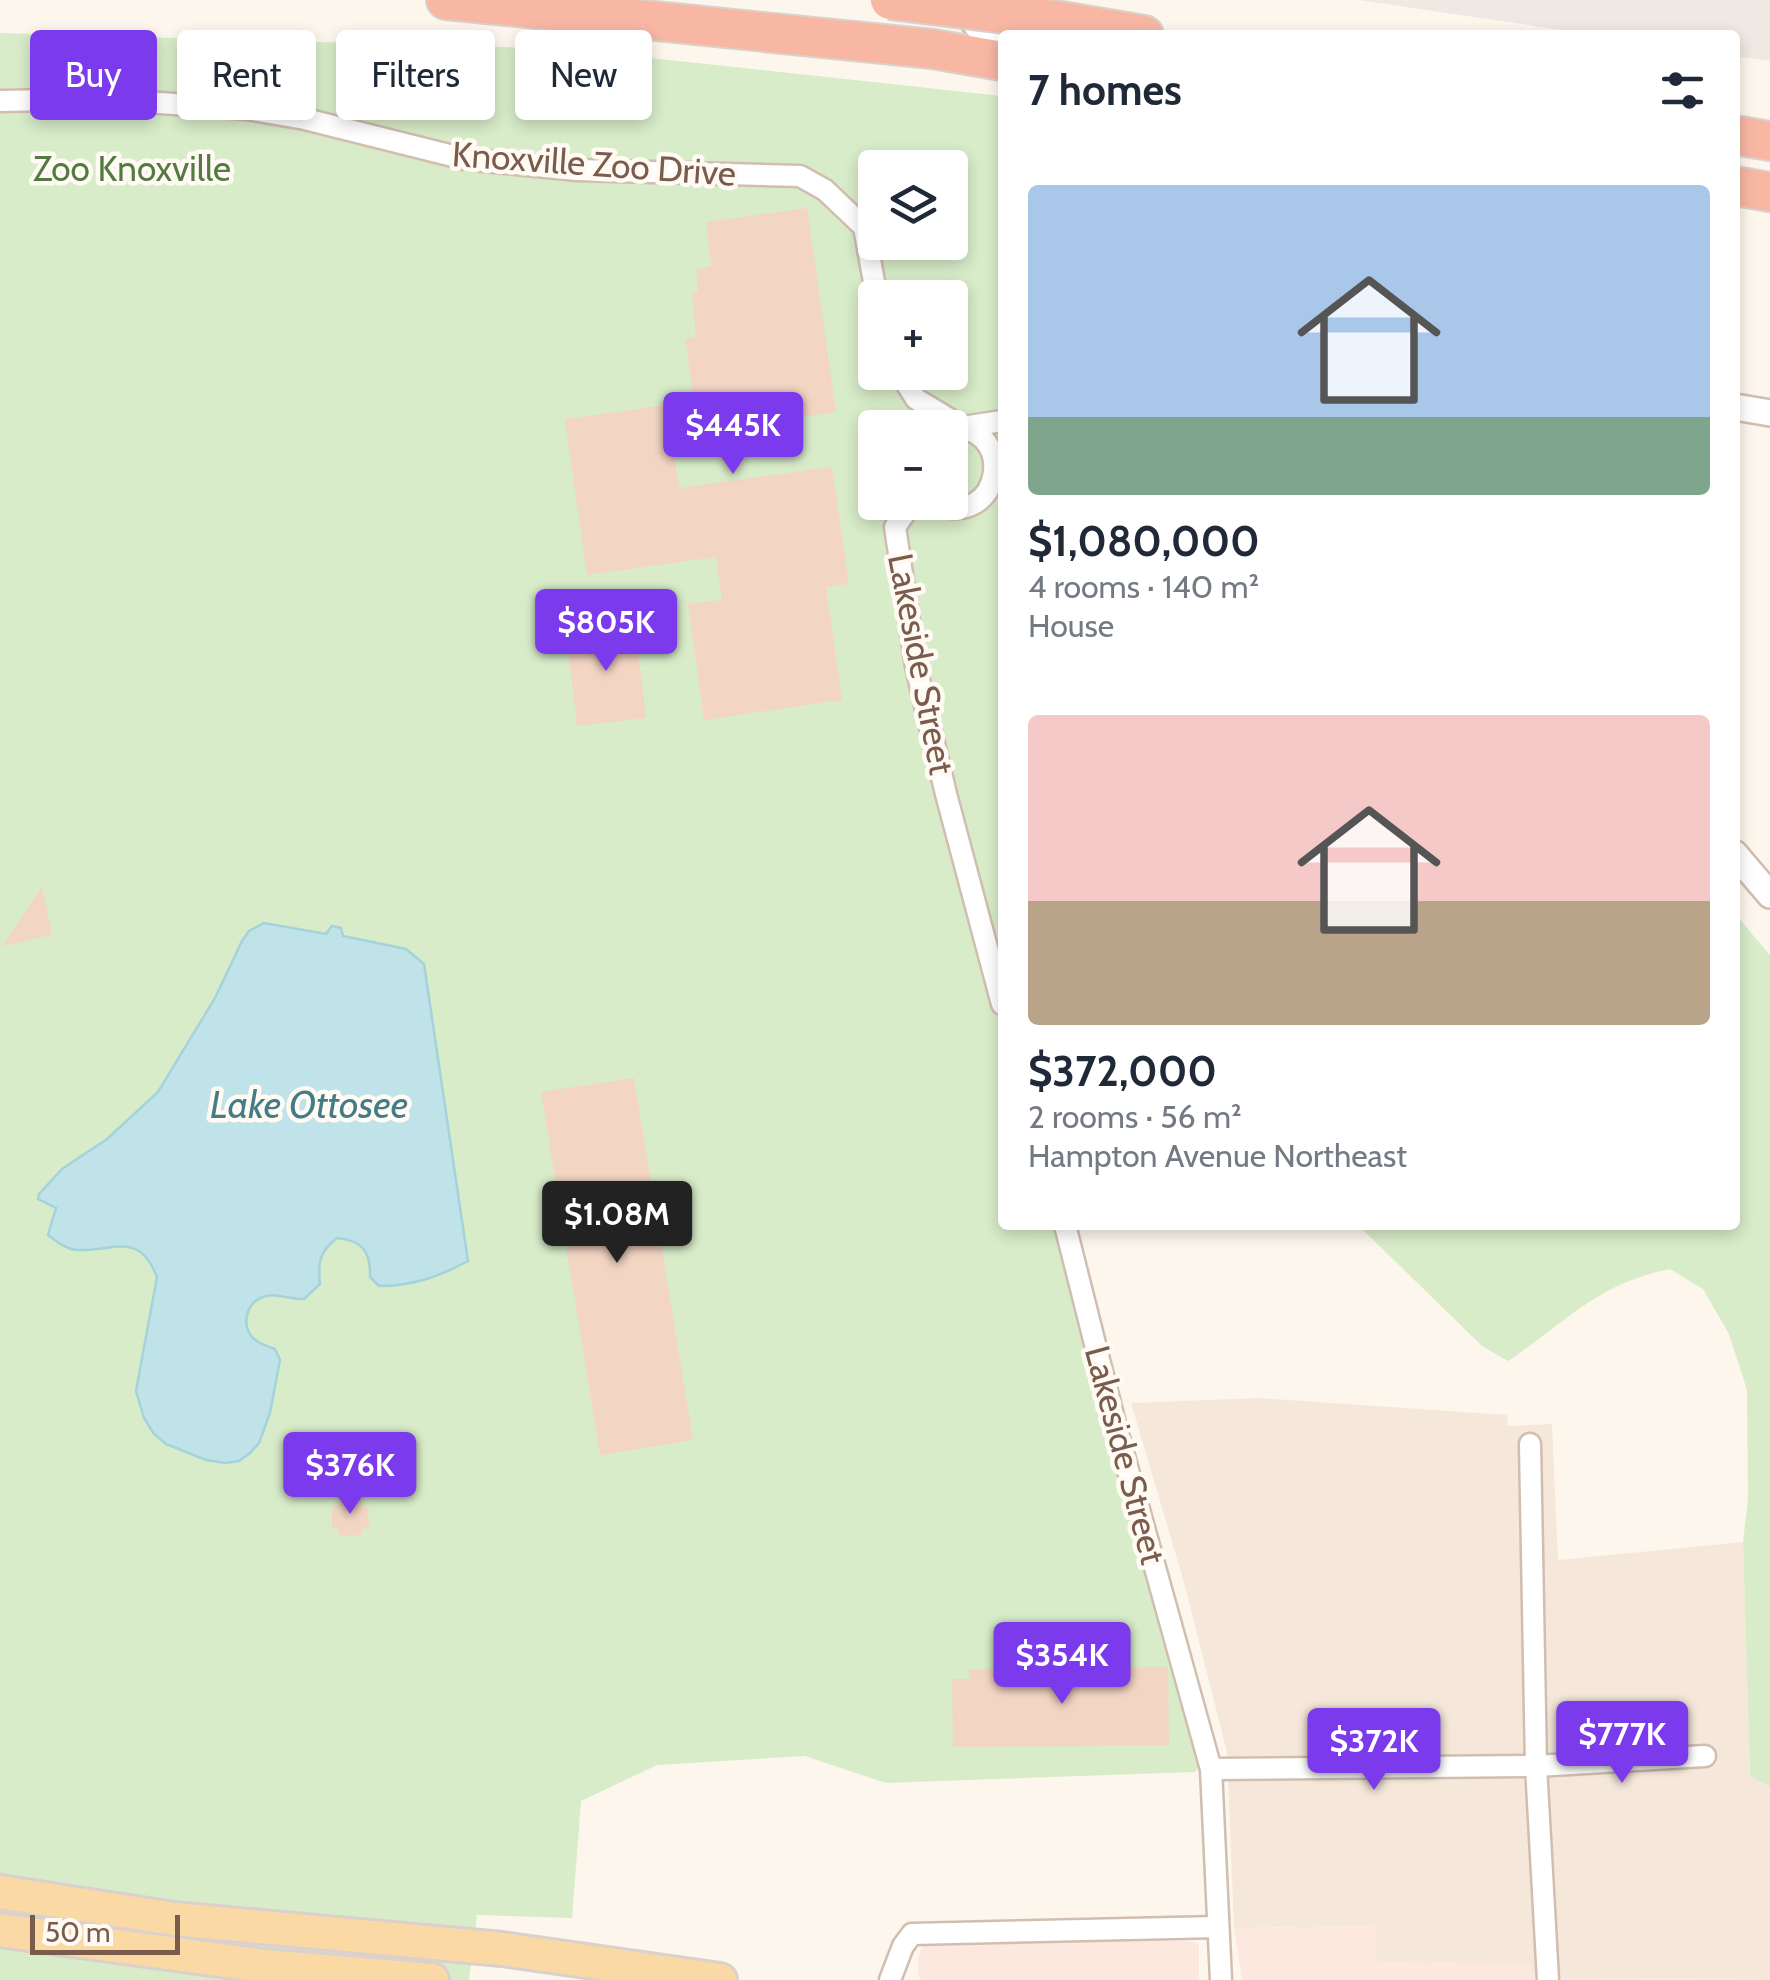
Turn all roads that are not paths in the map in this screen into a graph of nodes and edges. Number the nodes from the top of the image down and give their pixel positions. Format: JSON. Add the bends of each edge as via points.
{"nodes":[{"id":1,"x":446,"y":0,"type":"edge"},
{"id":2,"x":890,"y":0,"type":"edge"},
{"id":3,"x":954,"y":0,"type":"edge"},
{"id":4,"x":1010,"y":0,"type":"edge"},
{"id":5,"x":1048,"y":28,"type":"edge"},
{"id":6,"x":1075,"y":30,"type":"edge"},
{"id":7,"x":998,"y":53,"type":"edge"},
{"id":8,"x":998,"y":57,"type":"edge"},
{"id":9,"x":0,"y":101,"type":"edge"},
{"id":10,"x":1740,"y":136,"type":"edge"},
{"id":11,"x":1770,"y":141,"type":"edge"},
{"id":12,"x":1740,"y":187,"type":"edge"},
{"id":13,"x":1770,"y":192,"type":"edge"},
{"id":14,"x":873,"y":280,"type":"edge"},
{"id":15,"x":910,"y":390,"type":"edge"},
{"id":16,"x":1740,"y":407,"type":"edge"},
{"id":17,"x":930,"y":410,"type":"edge"},
{"id":18,"x":1770,"y":413,"type":"edge"},
{"id":19,"x":998,"y":421,"type":"edge"},
{"id":20,"x":968,"y":425,"type":"edge"},
{"id":21,"x":968,"y":431,"type":"edge"},
{"id":22,"x":968,"y":505,"type":"edge"},
{"id":23,"x":899,"y":520,"type":"edge"},
{"id":24,"x":1740,"y":860,"type":"edge"},
{"id":25,"x":1770,"y":895,"type":"edge"},
{"id":26,"x":998,"y":989,"type":"edge"},
{"id":27,"x":1066,"y":1230,"type":"edge"},
{"id":28,"x":1530,"y":1444,"type":"dead end"},
{"id":29,"x":1705,"y":1756,"type":"dead end"},
{"id":30,"x":1536,"y":1766,"type":"junction"},
{"id":31,"x":1211,"y":1769,"type":"junction"},
{"id":32,"x":0,"y":1892,"type":"edge"},
{"id":33,"x":1218,"y":1927,"type":"junction"},
{"id":34,"x":0,"y":1930,"type":"edge"},
{"id":35,"x":598,"y":1971,"type":"edge"},
{"id":36,"x":432,"y":1980,"type":"edge"},
{"id":37,"x":720,"y":1980,"type":"edge"},
{"id":38,"x":890,"y":1980,"type":"edge"},
{"id":39,"x":1221,"y":1980,"type":"edge"},
{"id":40,"x":1548,"y":1980,"type":"edge"}],
"edges":[{"from":1,"to":8,"type":"highway"},
{"from":2,"to":5,"type":"highway","bridge":true},
{"from":3,"to":7,"type":"street"},
{"from":4,"to":5,"type":"street"},
{"from":5,"to":6,"type":"highway"},
{"from":9,"to":14,"type":"street","name":"Knoxville Zoo Drive","via":[[246,108],[465,160],[800,176],[864,228]]},
{"from":10,"to":11,"type":"highway"},
{"from":12,"to":13,"type":"highway"},
{"from":15,"to":17,"type":"street"},
{"from":16,"to":18,"type":"street"},
{"from":19,"to":20,"type":"street"},
{"from":21,"to":22,"type":"street","via":[[989,445],[996,472],[983,498]]},
{"from":23,"to":26,"type":"street","name":"Lakeside Street","via":[[894,527],[916,667]]},
{"from":24,"to":25,"type":"street"},
{"from":27,"to":31,"type":"street","name":"Lakeside Street"},
{"from":28,"to":30,"type":"street"},
{"from":29,"to":30,"type":"street"},
{"from":30,"to":31,"type":"street"},
{"from":30,"to":40,"type":"street"},
{"from":31,"to":33,"type":"street","name":"Lakeside Street"},
{"from":32,"to":35,"type":"main road"},
{"from":33,"to":38,"type":"street","via":[[912,1934]]},
{"from":33,"to":39,"type":"street","name":"Lakeside Street"},
{"from":34,"to":36,"type":"main road","via":[[230,1962]]},
{"from":35,"to":37,"type":"main road"}]}
